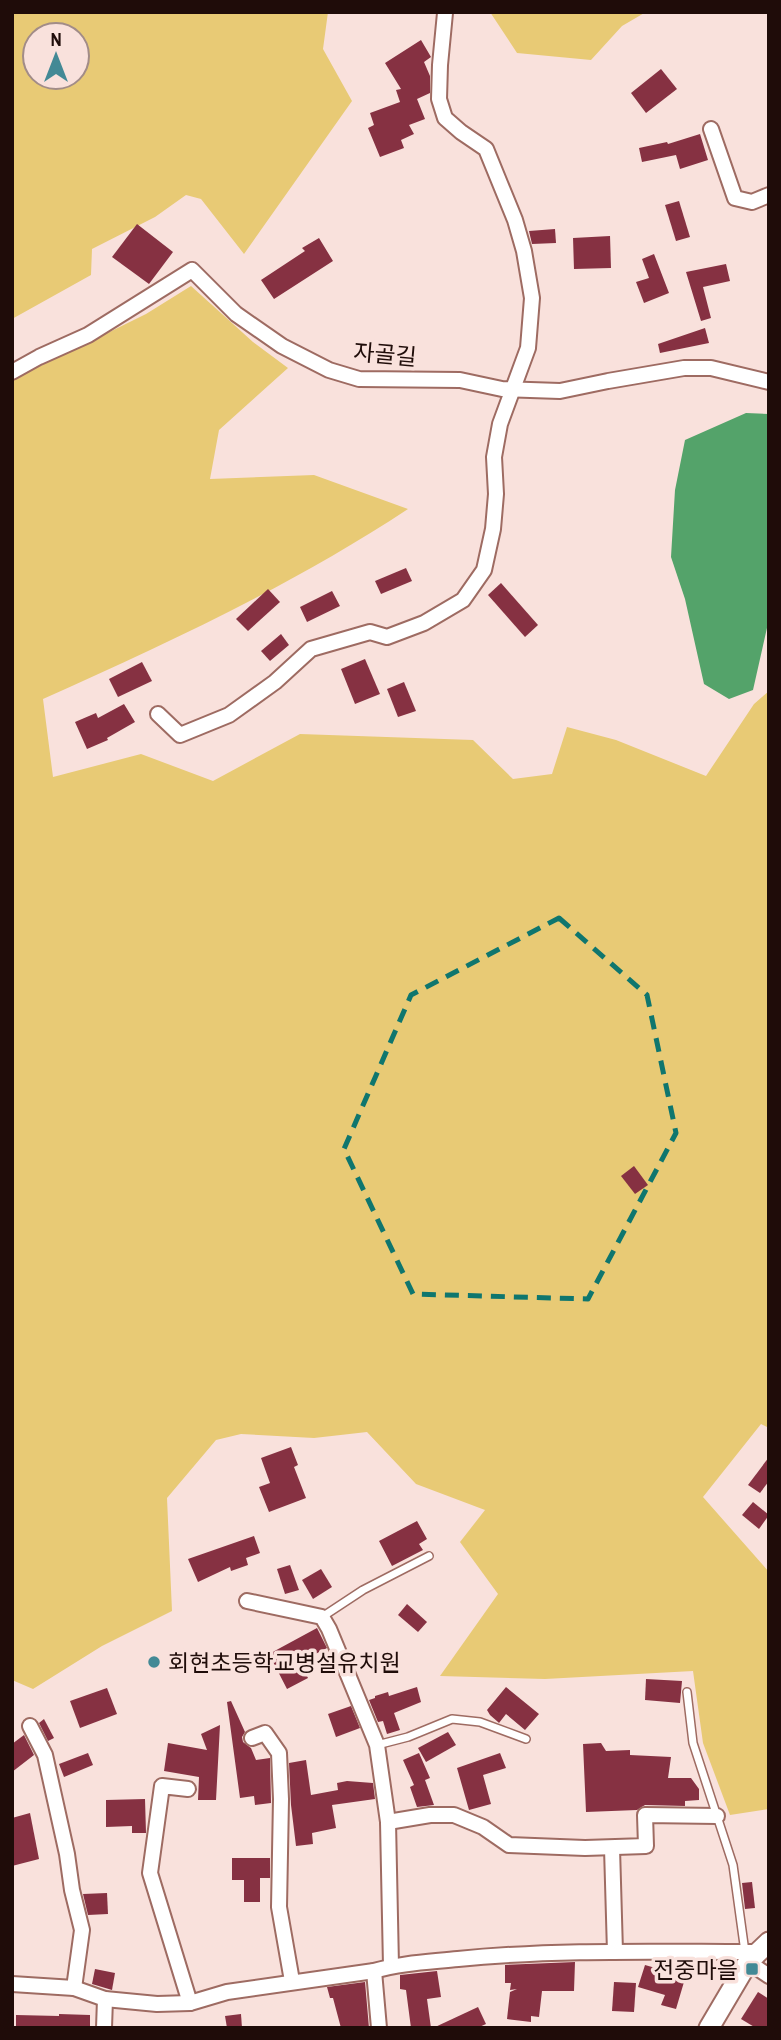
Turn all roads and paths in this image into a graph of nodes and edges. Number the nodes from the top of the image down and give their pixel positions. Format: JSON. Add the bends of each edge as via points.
{"nodes":[{"id":1,"x":445,"y":13,"type":"edge"},
{"id":2,"x":711,"y":129,"type":"dead end"},
{"id":3,"x":769,"y":195,"type":"edge"},
{"id":4,"x":12,"y":372,"type":"edge"},
{"id":5,"x":769,"y":382,"type":"edge"},
{"id":6,"x":513,"y":388,"type":"junction"},
{"id":7,"x":158,"y":714,"type":"dead end"},
{"id":8,"x":429,"y":1556,"type":"dead end"},
{"id":9,"x":247,"y":1601,"type":"dead end"},
{"id":10,"x":322,"y":1617,"type":"junction"},
{"id":11,"x":687,"y":1692,"type":"dead end"},
{"id":12,"x":30,"y":1726,"type":"dead end"},
{"id":13,"x":252,"y":1738,"type":"dead end"},
{"id":14,"x":526,"y":1739,"type":"dead end"},
{"id":15,"x":377,"y":1745,"type":"junction"},
{"id":16,"x":188,"y":1789,"type":"dead end"},
{"id":17,"x":717,"y":1816,"type":"junction"},
{"id":18,"x":388,"y":1822,"type":"junction"},
{"id":19,"x":612,"y":1848,"type":"junction"},
{"id":20,"x":615,"y":1952,"type":"junction"},
{"id":21,"x":755,"y":1952,"type":"edge"},
{"id":22,"x":391,"y":1966,"type":"junction"},
{"id":23,"x":374,"y":1971,"type":"junction"},
{"id":24,"x":769,"y":1976,"type":"edge"},
{"id":25,"x":292,"y":1981,"type":"junction"},
{"id":26,"x":12,"y":1984,"type":"edge"},
{"id":27,"x":74,"y":1988,"type":"junction"},
{"id":28,"x":105,"y":1999,"type":"junction"},
{"id":29,"x":190,"y":2003,"type":"junction"},
{"id":30,"x":104,"y":2028,"type":"edge"},
{"id":31,"x":379,"y":2028,"type":"edge"},
{"id":32,"x":709,"y":2028,"type":"edge"}],
"edges":[{"from":1,"to":6,"type":"street","via":[[439,99],[445,118],[486,149],[524,251],[532,298],[528,348]]},
{"from":2,"to":3,"type":"street","via":[[735,198],[752,202]]},
{"from":4,"to":6,"type":"street","name":"자골길","via":[[88,335],[192,270],[236,314],[282,346],[330,370],[359,379],[460,380]]},
{"from":5,"to":6,"type":"street","name":"자골길","via":[[711,368],[684,368],[560,391]]},
{"from":6,"to":7,"type":"street","via":[[494,457],[496,494],[484,570],[463,600],[424,623],[387,637],[370,632],[311,649],[229,715],[180,735]]},
{"from":8,"to":10,"type":"lane"},
{"from":9,"to":10,"type":"street"},
{"from":10,"to":15,"type":"street"},
{"from":11,"to":17,"type":"lane","via":[[693,1743]]},
{"from":12,"to":27,"type":"street","via":[[45,1755],[82,1930]]},
{"from":13,"to":25,"type":"street","via":[[265,1733],[279,1752],[279,1907]]},
{"from":14,"to":15,"type":"lane","via":[[480,1722],[452,1719]]},
{"from":15,"to":18,"type":"street"},
{"from":16,"to":29,"type":"street","via":[[162,1786],[150,1873]]},
{"from":17,"to":19,"type":"street","via":[[645,1815],[646,1846]]},
{"from":17,"to":21,"type":"lane"},
{"from":18,"to":19,"type":"street","via":[[454,1815],[509,1845]]},
{"from":18,"to":22,"type":"street"},
{"from":19,"to":20,"type":"street"},
{"from":20,"to":21,"type":"street"},
{"from":20,"to":22,"type":"street","via":[[492,1955]]},
{"from":21,"to":24,"type":"street"},
{"from":21,"to":32,"type":"main road"},
{"from":22,"to":23,"type":"street"},
{"from":23,"to":25,"type":"street"},
{"from":23,"to":31,"type":"street"},
{"from":25,"to":29,"type":"street"},
{"from":26,"to":27,"type":"street"},
{"from":27,"to":28,"type":"street"},
{"from":28,"to":29,"type":"street"},
{"from":28,"to":30,"type":"street"}]}
